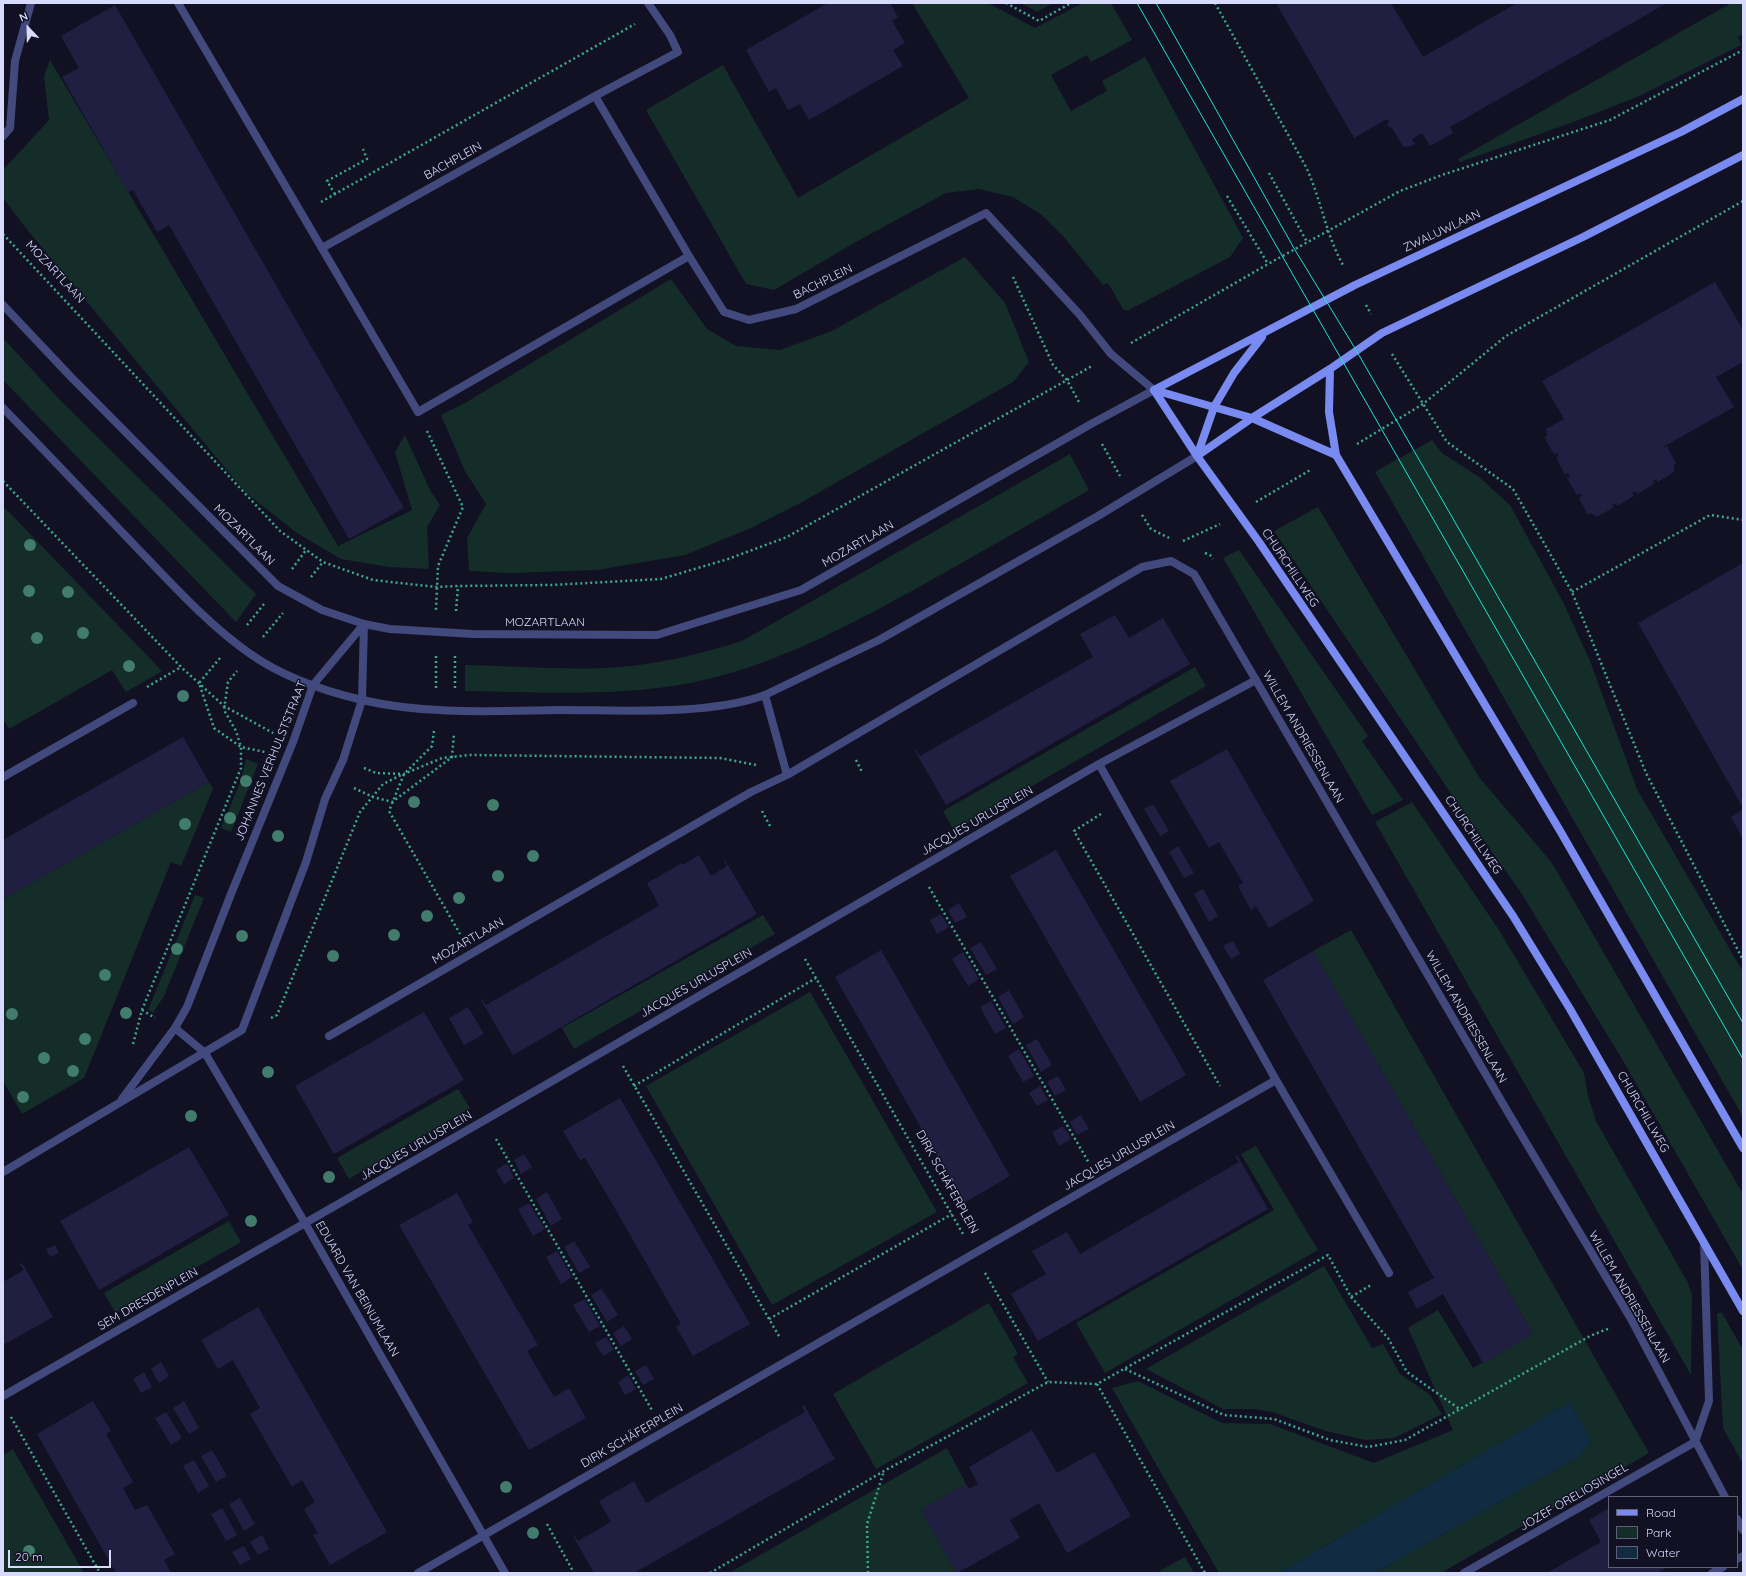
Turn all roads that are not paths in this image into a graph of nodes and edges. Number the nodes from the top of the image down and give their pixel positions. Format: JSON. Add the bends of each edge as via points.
{"nodes":[{"id":1,"x":31,"y":3,"type":"edge"},
{"id":2,"x":178,"y":3,"type":"edge"},
{"id":3,"x":648,"y":3,"type":"edge"},
{"id":4,"x":595,"y":96,"type":"junction"},
{"id":5,"x":1743,"y":99,"type":"edge"},
{"id":6,"x":3,"y":136,"type":"edge"},
{"id":7,"x":1743,"y":155,"type":"edge"},
{"id":8,"x":322,"y":248,"type":"junction"},
{"id":9,"x":689,"y":256,"type":"junction"},
{"id":10,"x":3,"y":304,"type":"edge"},
{"id":11,"x":1263,"y":335,"type":"junction"},
{"id":12,"x":1330,"y":370,"type":"junction"},
{"id":13,"x":1154,"y":390,"type":"junction"},
{"id":14,"x":1214,"y":407,"type":"junction"},
{"id":15,"x":3,"y":408,"type":"edge"},
{"id":16,"x":1252,"y":418,"type":"junction"},
{"id":17,"x":1336,"y":455,"type":"junction"},
{"id":18,"x":1197,"y":456,"type":"junction"},
{"id":19,"x":1171,"y":562,"type":"joint"},
{"id":20,"x":364,"y":624,"type":"junction"},
{"id":21,"x":1256,"y":680,"type":"junction"},
{"id":22,"x":313,"y":685,"type":"junction"},
{"id":23,"x":765,"y":695,"type":"junction"},
{"id":24,"x":362,"y":700,"type":"junction"},
{"id":25,"x":133,"y":703,"type":"road end"},
{"id":26,"x":1099,"y":764,"type":"junction"},
{"id":27,"x":787,"y":774,"type":"junction"},
{"id":28,"x":3,"y":777,"type":"edge"},
{"id":29,"x":175,"y":1028,"type":"junction"},
{"id":30,"x":329,"y":1036,"type":"dead end"},
{"id":31,"x":205,"y":1053,"type":"junction"},
{"id":32,"x":1276,"y":1080,"type":"junction"},
{"id":33,"x":119,"y":1103,"type":"junction"},
{"id":34,"x":1743,"y":1148,"type":"edge"},
{"id":35,"x":3,"y":1172,"type":"edge"},
{"id":36,"x":305,"y":1222,"type":"junction"},
{"id":37,"x":1704,"y":1243,"type":"junction"},
{"id":38,"x":973,"y":1253,"type":"joint"},
{"id":39,"x":1390,"y":1273,"type":"road end"},
{"id":40,"x":1743,"y":1311,"type":"edge"},
{"id":41,"x":3,"y":1396,"type":"edge"},
{"id":42,"x":1694,"y":1442,"type":"junction"},
{"id":43,"x":1724,"y":1496,"type":"edge"},
{"id":44,"x":1738,"y":1521,"type":"edge"},
{"id":45,"x":1743,"y":1530,"type":"edge"},
{"id":46,"x":484,"y":1535,"type":"junction"},
{"id":47,"x":1721,"y":1568,"type":"edge"},
{"id":48,"x":418,"y":1573,"type":"edge"},
{"id":49,"x":505,"y":1573,"type":"edge"},
{"id":50,"x":1464,"y":1573,"type":"edge"},
{"id":51,"x":1712,"y":1573,"type":"edge"}],
"edges":[{"from":1,"to":6,"type":"street","via":[[15,61],[10,128]]},
{"from":2,"to":8,"type":"street"},
{"from":3,"to":4,"type":"street","name":"BACHPLEIN","via":[[670,35],[678,52]]},
{"from":4,"to":8,"type":"street","name":"BACHPLEIN"},
{"from":4,"to":9,"type":"street","name":"BACHPLEIN"},
{"from":5,"to":11,"type":"main road","name":"ZWALUWLAAN","via":[[1681,132],[1355,285]]},
{"from":7,"to":12,"type":"main road","via":[[1583,237],[1382,333]]},
{"from":8,"to":9,"type":"street","via":[[418,412]]},
{"from":9,"to":13,"type":"street","name":"BACHPLEIN","via":[[724,312],[749,320],[796,309],[986,213],[1080,315],[1110,354]]},
{"from":10,"to":20,"type":"street","name":"MOZARTLAAN","via":[[71,377],[278,586],[322,610]]},
{"from":11,"to":13,"type":"main road","name":"ZWALUWLAAN"},
{"from":11,"to":14,"type":"main road","via":[[1234,373]]},
{"from":12,"to":16,"type":"main road"},
{"from":12,"to":17,"type":"main road","via":[[1329,412]]},
{"from":13,"to":14,"type":"main road"},
{"from":13,"to":18,"type":"main road","name":"CHURCHILLWEG"},
{"from":13,"to":20,"type":"street","name":"MOZARTLAAN","via":[[801,590],[657,635],[437,632],[390,629]]},
{"from":14,"to":16,"type":"main road"},
{"from":14,"to":18,"type":"main road"},
{"from":15,"to":22,"type":"street","via":[[204,617],[250,654],[280,671]]},
{"from":16,"to":17,"type":"main road"},
{"from":16,"to":18,"type":"main road"},
{"from":17,"to":34,"type":"main road","via":[[1559,829]]},
{"from":18,"to":23,"type":"street","via":[[1132,496],[879,640]]},
{"from":18,"to":37,"type":"main road","name":"CHURCHILLWEG","via":[[1513,916],[1574,1016]]},
{"from":19,"to":21,"type":"street","name":"WILLEM ANDRIESSENLAAN","via":[[1194,574]]},
{"from":19,"to":27,"type":"street","name":"MOZARTLAAN","via":[[1142,567]]},
{"from":20,"to":22,"type":"street","name":"JOHANNES VERHULSTSTRAAT"},
{"from":20,"to":24,"type":"street"},
{"from":21,"to":26,"type":"street","name":"JACQUES URLUSPLEIN"},
{"from":21,"to":42,"type":"street","name":"WILLEM ANDRIESSENLAAN","via":[[1631,1319]]},
{"from":22,"to":24,"type":"street"},
{"from":22,"to":29,"type":"street","name":"JOHANNES VERHULSTSTRAAT","via":[[293,742],[187,1006]]},
{"from":23,"to":24,"type":"street","via":[[748,701],[667,709],[435,711]]},
{"from":23,"to":27,"type":"street"},
{"from":24,"to":31,"type":"street","name":"JOHANNES VERHULSTSTRAAT","via":[[343,760],[325,799],[306,862],[242,1030]]},
{"from":25,"to":28,"type":"street"},
{"from":26,"to":32,"type":"street"},
{"from":26,"to":36,"type":"street","name":"JACQUES URLUSPLEIN"},
{"from":27,"to":30,"type":"street","name":"MOZARTLAAN","via":[[751,792]]},
{"from":29,"to":31,"type":"street","name":"EDUARD VAN BEINUMLAAN"},
{"from":29,"to":33,"type":"street","name":"JOHANNES VERHULSTSTRAAT"},
{"from":31,"to":33,"type":"street","name":"JOHANNES VERHULSTSTRAAT"},
{"from":31,"to":36,"type":"street","name":"EDUARD VAN BEINUMLAAN"},
{"from":32,"to":38,"type":"street","name":"JACQUES URLUSPLEIN"},
{"from":32,"to":39,"type":"street"},
{"from":33,"to":35,"type":"street","name":"JOHANNES VERHULSTSTRAAT"},
{"from":36,"to":41,"type":"street","name":"SEM DRESDENPLEIN"},
{"from":36,"to":46,"type":"street","name":"EDUARD VAN BEINUMLAAN"},
{"from":37,"to":40,"type":"main road","name":"CHURCHILLWEG"},
{"from":37,"to":42,"type":"street","name":"CHURCHILLWEG","via":[[1709,1401]]},
{"from":38,"to":46,"type":"street","name":"DIRK SCHÄFERPLEIN"},
{"from":42,"to":43,"type":"street","name":"WILLEM ANDRIESSENLAAN"},
{"from":42,"to":50,"type":"street","name":"JOZEF ORELIOSINGEL"},
{"from":44,"to":45,"type":"street"},
{"from":46,"to":48,"type":"street"},
{"from":46,"to":49,"type":"street","name":"EDUARD VAN BEINUMLAAN"},
{"from":47,"to":51,"type":"street"}]}
